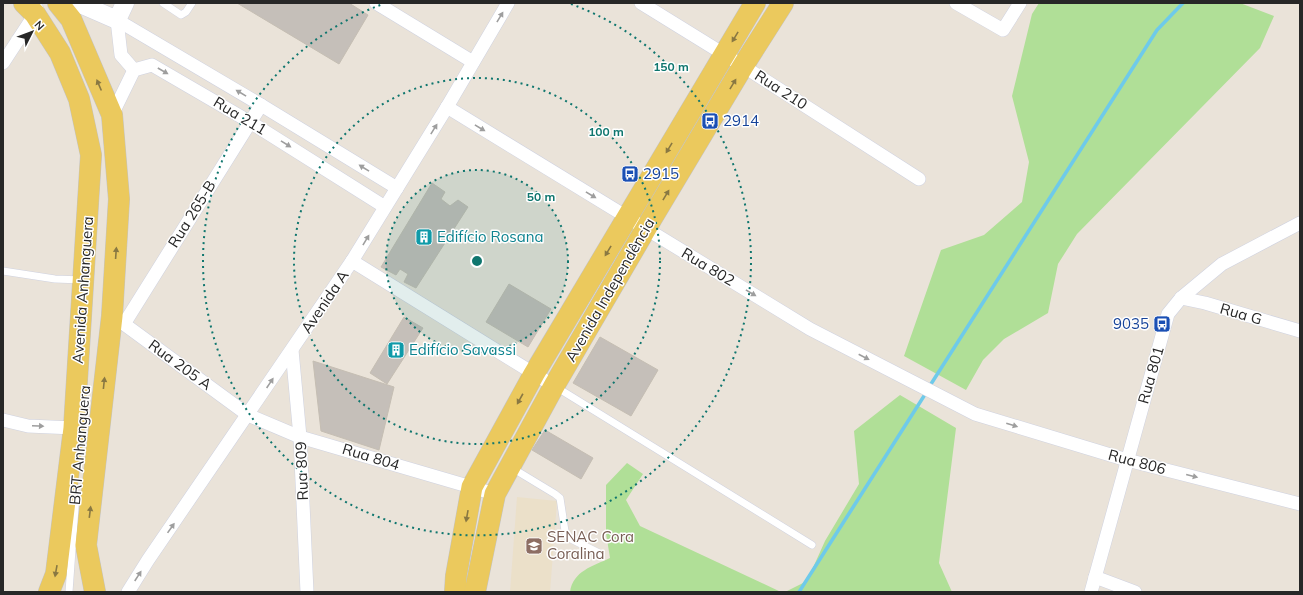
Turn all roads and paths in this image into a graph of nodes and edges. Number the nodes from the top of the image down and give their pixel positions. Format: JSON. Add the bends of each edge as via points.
{"nodes":[{"id":1,"x":78,"y":3,"type":"edge"},
{"id":2,"x":125,"y":3,"type":"edge"},
{"id":3,"x":162,"y":3,"type":"edge"},
{"id":4,"x":192,"y":3,"type":"edge"},
{"id":5,"x":376,"y":3,"type":"edge"},
{"id":6,"x":508,"y":3,"type":"edge"},
{"id":7,"x":641,"y":3,"type":"edge"},
{"id":8,"x":755,"y":3,"type":"edge"},
{"id":9,"x":783,"y":3,"type":"edge"},
{"id":10,"x":956,"y":3,"type":"edge"},
{"id":11,"x":1020,"y":3,"type":"edge"},
{"id":12,"x":39,"y":6,"type":"edge"},
{"id":13,"x":117,"y":20,"type":"junction"},
{"id":14,"x":724,"y":55,"type":"junction"},
{"id":15,"x":473,"y":62,"type":"junction"},
{"id":16,"x":3,"y":63,"type":"edge"},
{"id":17,"x":743,"y":66,"type":"junction"},
{"id":18,"x":134,"y":70,"type":"junction"},
{"id":19,"x":80,"y":81,"type":"dead end"},
{"id":20,"x":261,"y":105,"type":"junction"},
{"id":21,"x":447,"y":107,"type":"junction"},
{"id":22,"x":112,"y":115,"type":"junction"},
{"id":23,"x":90,"y":116,"type":"dead end"},
{"id":24,"x":250,"y":122,"type":"junction"},
{"id":25,"x":96,"y":144,"type":"dead end"},
{"id":26,"x":98,"y":158,"type":"dead end"},
{"id":27,"x":919,"y":179,"type":"dead end"},
{"id":28,"x":397,"y":188,"type":"junction"},
{"id":29,"x":386,"y":206,"type":"junction"},
{"id":30,"x":628,"y":218,"type":"junction"},
{"id":31,"x":1300,"y":223,"type":"edge"},
{"id":32,"x":646,"y":229,"type":"junction"},
{"id":33,"x":352,"y":261,"type":"junction"},
{"id":34,"x":3,"y":271,"type":"edge"},
{"id":35,"x":83,"y":280,"type":"junction"},
{"id":36,"x":1181,"y":298,"type":"junction"},
{"id":37,"x":118,"y":320,"type":"junction"},
{"id":38,"x":1300,"y":331,"type":"edge"},
{"id":39,"x":292,"y":350,"type":"junction"},
{"id":40,"x":534,"y":374,"type":"junction"},
{"id":41,"x":554,"y":386,"type":"junction"},
{"id":42,"x":975,"y":414,"type":"joint"},
{"id":43,"x":248,"y":415,"type":"junction"},
{"id":44,"x":3,"y":420,"type":"edge"},
{"id":45,"x":79,"y":427,"type":"junction"},
{"id":46,"x":300,"y":436,"type":"junction"},
{"id":47,"x":1127,"y":460,"type":"junction"},
{"id":48,"x":510,"y":467,"type":"junction"},
{"id":49,"x":77,"y":485,"type":"dead end"},
{"id":50,"x":472,"y":488,"type":"junction"},
{"id":51,"x":495,"y":494,"type":"junction"},
{"id":52,"x":1300,"y":504,"type":"edge"},
{"id":53,"x":74,"y":516,"type":"junction"},
{"id":54,"x":812,"y":545,"type":"dead end"},
{"id":55,"x":599,"y":554,"type":"dead end"},
{"id":56,"x":79,"y":559,"type":"dead end"},
{"id":57,"x":1095,"y":577,"type":"junction"},
{"id":58,"x":90,"y":588,"type":"edge"},
{"id":59,"x":49,"y":592,"type":"edge"},
{"id":60,"x":69,"y":592,"type":"edge"},
{"id":61,"x":90,"y":592,"type":"edge"},
{"id":62,"x":128,"y":592,"type":"edge"},
{"id":63,"x":307,"y":592,"type":"edge"},
{"id":64,"x":455,"y":592,"type":"edge"},
{"id":65,"x":475,"y":592,"type":"edge"},
{"id":66,"x":1091,"y":592,"type":"edge"},
{"id":67,"x":1135,"y":592,"type":"edge"}],
"edges":[{"from":1,"to":13,"type":"street"},
{"from":2,"to":13,"type":"street"},
{"from":3,"to":4,"type":"lane","via":[[181,15]]},
{"from":5,"to":15,"type":"street"},
{"from":15,"to":6,"type":"street","name":"Avenida A","one_way":true},
{"from":7,"to":14,"type":"street","name":"Rua 210"},
{"from":8,"to":14,"type":"main road","name":"Avenida Independência","one_way":true},
{"from":9,"to":17,"type":"main road","name":"Avenida Independência"},
{"from":10,"to":11,"type":"street","via":[[1003,30]]},
{"from":12,"to":16,"type":"street"},
{"from":22,"to":12,"type":"main road","name":"Avenida Anhanguera","one_way":true,"via":[[70,19]]},
{"from":12,"to":35,"type":"main road","name":"Avenida Anhanguera","via":[[79,99],[91,155]]},
{"from":13,"to":18,"type":"street","via":[[121,55]]},
{"from":20,"to":13,"type":"street","name":"Rua 211","one_way":true},
{"from":14,"to":17,"type":"street","name":"Rua 210"},
{"from":14,"to":30,"type":"main road","name":"Avenida Independência","one_way":true},
{"from":15,"to":21,"type":"street","name":"Avenida A"},
{"from":17,"to":27,"type":"street","name":"Rua 210"},
{"from":32,"to":17,"type":"main road","name":"Avenida Independência","one_way":true},
{"from":18,"to":22,"type":"street"},
{"from":18,"to":24,"type":"street","name":"Rua 211","one_way":true,"via":[[152,65]]},
{"from":19,"to":23,"type":"lane"},
{"from":20,"to":24,"type":"street","name":"Rua 265-B"},
{"from":28,"to":20,"type":"street","name":"Rua 211","one_way":true},
{"from":28,"to":21,"type":"street","name":"Avenida A","one_way":true},
{"from":21,"to":30,"type":"street","name":"Rua 802","one_way":true},
{"from":37,"to":22,"type":"main road","name":"Avenida Anhanguera","one_way":true,"via":[[119,199]]},
{"from":24,"to":29,"type":"street","name":"Rua 211","one_way":true},
{"from":24,"to":37,"type":"street","name":"Rua 265-B"},
{"from":25,"to":26,"type":"lane"},
{"from":28,"to":29,"type":"street","name":"Avenida A"},
{"from":33,"to":29,"type":"street","name":"Avenida A","one_way":true},
{"from":30,"to":32,"type":"street","name":"Rua 802"},
{"from":30,"to":40,"type":"main road","name":"Avenida Independência","one_way":true},
{"from":31,"to":36,"type":"street","name":"Rua 801","via":[[1222,264]]},
{"from":32,"to":41,"type":"main road","name":"Avenida Independência"},
{"from":32,"to":42,"type":"street","name":"Rua 802","one_way":true,"via":[[810,329]]},
{"from":33,"to":39,"type":"street","name":"Avenida A"},
{"from":33,"to":40,"type":"street"},
{"from":34,"to":35,"type":"lane","via":[[55,280]]},
{"from":35,"to":45,"type":"main road","name":"Avenida Anhanguera"},
{"from":36,"to":38,"type":"street","name":"Rua G"},
{"from":36,"to":47,"type":"street","name":"Rua 801","via":[[1168,314]]},
{"from":37,"to":43,"type":"street","name":"Rua 205 A"},
{"from":58,"to":37,"type":"main road","name":"Avenida Anhanguera","one_way":true,"via":[[86,545]]},
{"from":43,"to":39,"type":"street","name":"Avenida A","one_way":true},
{"from":39,"to":46,"type":"street","name":"Rua 809"},
{"from":40,"to":41,"type":"street"},
{"from":40,"to":50,"type":"main road","name":"Avenida Independência","one_way":true},
{"from":41,"to":48,"type":"main road","name":"Avenida Independência"},
{"from":41,"to":54,"type":"lane"},
{"from":42,"to":47,"type":"street","name":"Rua 806","one_way":true},
{"from":43,"to":46,"type":"street","name":"Rua 804"},
{"from":62,"to":43,"type":"street","name":"Avenida A","one_way":true},
{"from":44,"to":45,"type":"street","one_way":true,"via":[[28,426]]},
{"from":45,"to":59,"type":"main road","name":"Avenida Anhanguera","one_way":true,"via":[[56,574]]},
{"from":46,"to":50,"type":"street","name":"Rua 804"},
{"from":46,"to":63,"type":"street","name":"Rua 809"},
{"from":47,"to":52,"type":"street","name":"Rua 806","one_way":true},
{"from":47,"to":57,"type":"street","name":"Rua 801"},
{"from":48,"to":51,"type":"main road","name":"Avenida Independência"},
{"from":48,"to":55,"type":"lane","via":[[560,498],[565,531],[569,538]]},
{"from":49,"to":53,"type":"lane","name":"BRT Anhanguera"},
{"from":50,"to":51,"type":"street","name":"Rua 804"},
{"from":50,"to":64,"type":"main road","name":"Avenida Independência","one_way":true},
{"from":51,"to":65,"type":"main road","name":"Avenida Independência"},
{"from":53,"to":56,"type":"lane","name":"BRT Anhanguera"},
{"from":53,"to":60,"type":"lane","name":"BRT Anhanguera"},
{"from":57,"to":66,"type":"street","name":"Rua 801"},
{"from":57,"to":67,"type":"street"},
{"from":58,"to":61,"type":"lane"}]}
